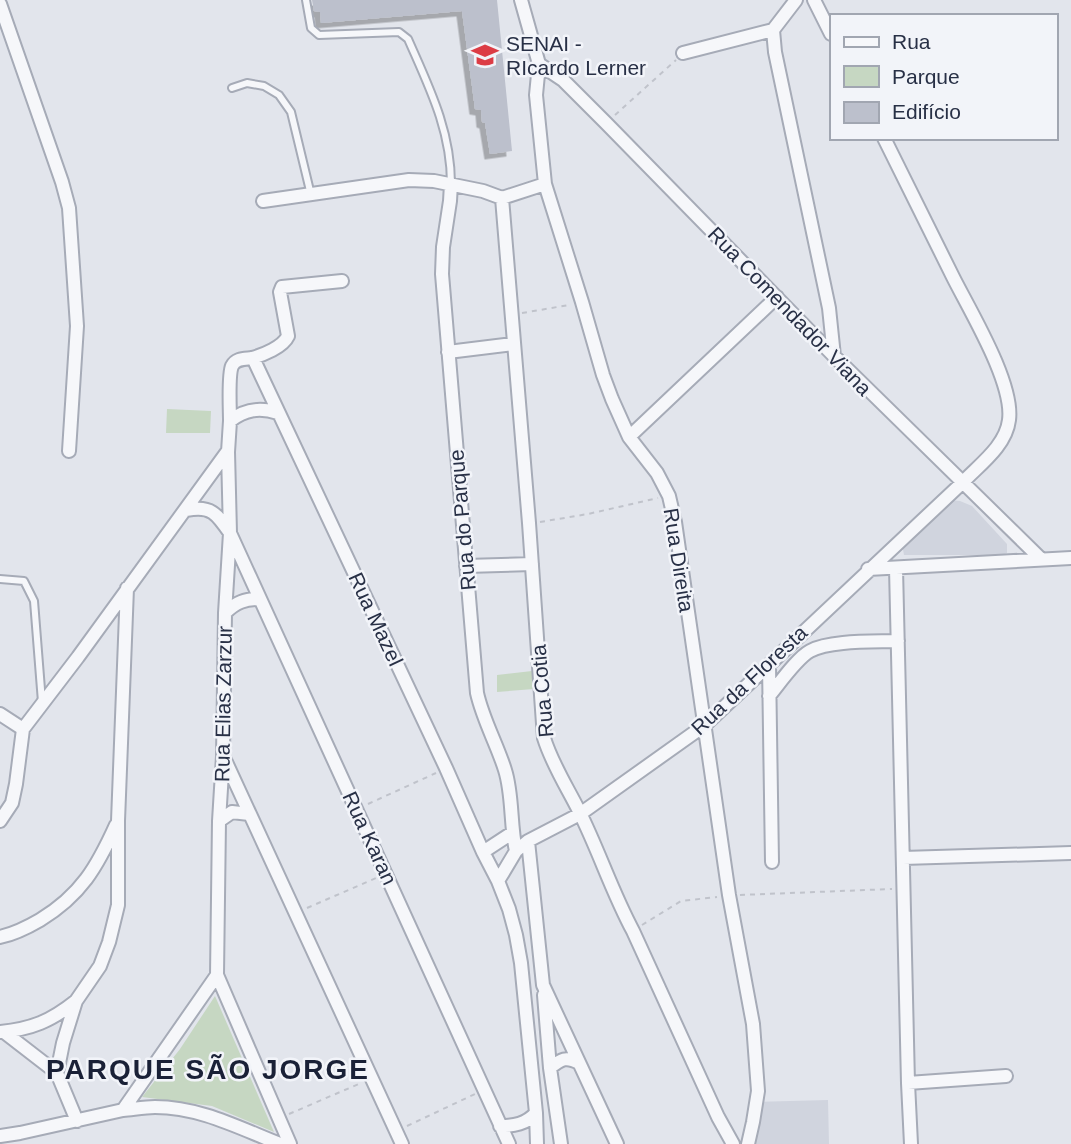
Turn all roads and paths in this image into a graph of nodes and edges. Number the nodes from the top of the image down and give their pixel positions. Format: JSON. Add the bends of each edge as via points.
{"nodes":[{"id":1,"x":306,"y":0,"type":"edge"},
{"id":2,"x":521,"y":0,"type":"edge"},
{"id":3,"x":796,"y":0,"type":"edge"},
{"id":4,"x":814,"y":0,"type":"edge"},
{"id":5,"x":0,"y":4,"type":"edge"},
{"id":6,"x":773,"y":30,"type":"junction"},
{"id":7,"x":830,"y":32,"type":"edge"},
{"id":8,"x":683,"y":53,"type":"joint"},
{"id":9,"x":539,"y":64,"type":"junction"},
{"id":10,"x":232,"y":88,"type":"dead end"},
{"id":11,"x":606,"y":123,"type":"junction"},
{"id":12,"x":885,"y":140,"type":"edge"},
{"id":13,"x":451,"y":184,"type":"junction"},
{"id":14,"x":545,"y":184,"type":"junction"},
{"id":15,"x":311,"y":195,"type":"junction"},
{"id":16,"x":502,"y":198,"type":"junction"},
{"id":17,"x":263,"y":201,"type":"dead end"},
{"id":18,"x":342,"y":281,"type":"dead end"},
{"id":19,"x":777,"y":297,"type":"junction"},
{"id":20,"x":582,"y":302,"type":"junction"},
{"id":21,"x":511,"y":315,"type":"junction"},
{"id":22,"x":513,"y":344,"type":"junction"},
{"id":23,"x":449,"y":352,"type":"junction"},
{"id":24,"x":834,"y":356,"type":"junction"},
{"id":25,"x":253,"y":358,"type":"junction"},
{"id":26,"x":278,"y":413,"type":"junction"},
{"id":27,"x":230,"y":421,"type":"junction"},
{"id":28,"x":629,"y":437,"type":"junction"},
{"id":29,"x":69,"y":451,"type":"dead end"},
{"id":30,"x":228,"y":452,"type":"junction"},
{"id":31,"x":962,"y":483,"type":"junction"},
{"id":32,"x":669,"y":496,"type":"junction"},
{"id":33,"x":187,"y":510,"type":"junction"},
{"id":34,"x":529,"y":523,"type":"junction"},
{"id":35,"x":230,"y":533,"type":"junction"},
{"id":36,"x":898,"y":542,"type":"junction"},
{"id":37,"x":1071,"y":558,"type":"edge"},
{"id":38,"x":1041,"y":559,"type":"junction"},
{"id":39,"x":532,"y":564,"type":"junction"},
{"id":40,"x":466,"y":566,"type":"junction"},
{"id":41,"x":900,"y":568,"type":"junction"},
{"id":42,"x":868,"y":569,"type":"junction"},
{"id":43,"x":0,"y":579,"type":"edge"},
{"id":44,"x":127,"y":588,"type":"junction"},
{"id":45,"x":260,"y":599,"type":"junction"},
{"id":46,"x":225,"y":613,"type":"junction"},
{"id":47,"x":898,"y":641,"type":"junction"},
{"id":48,"x":769,"y":665,"type":"junction"},
{"id":49,"x":769,"y":696,"type":"junction"},
{"id":50,"x":43,"y":704,"type":"junction"},
{"id":51,"x":0,"y":714,"type":"edge"},
{"id":52,"x":705,"y":725,"type":"junction"},
{"id":53,"x":23,"y":729,"type":"junction"},
{"id":54,"x":223,"y":756,"type":"junction"},
{"id":55,"x":446,"y":768,"type":"junction"},
{"id":56,"x":357,"y":809,"type":"junction"},
{"id":57,"x":249,"y":814,"type":"junction"},
{"id":58,"x":580,"y":814,"type":"junction"},
{"id":59,"x":0,"y":821,"type":"edge"},
{"id":60,"x":118,"y":821,"type":"junction"},
{"id":61,"x":219,"y":821,"type":"junction"},
{"id":62,"x":512,"y":833,"type":"junction"},
{"id":63,"x":528,"y":841,"type":"junction"},
{"id":64,"x":516,"y":851,"type":"junction"},
{"id":65,"x":483,"y":852,"type":"junction"},
{"id":66,"x":1071,"y":853,"type":"edge"},
{"id":67,"x":903,"y":858,"type":"junction"},
{"id":68,"x":772,"y":862,"type":"dead end"},
{"id":69,"x":386,"y":873,"type":"junction"},
{"id":70,"x":498,"y":881,"type":"junction"},
{"id":71,"x":904,"y":888,"type":"junction"},
{"id":72,"x":729,"y":895,"type":"junction"},
{"id":73,"x":295,"y":914,"type":"junction"},
{"id":74,"x":633,"y":931,"type":"junction"},
{"id":75,"x":0,"y":937,"type":"edge"},
{"id":76,"x":217,"y":975,"type":"junction"},
{"id":77,"x":544,"y":985,"type":"junction"},
{"id":78,"x":76,"y":1001,"type":"junction"},
{"id":79,"x":2,"y":1032,"type":"edge"},
{"id":80,"x":579,"y":1063,"type":"junction"},
{"id":81,"x":550,"y":1068,"type":"junction"},
{"id":82,"x":57,"y":1073,"type":"junction"},
{"id":83,"x":1006,"y":1076,"type":"dead end"},
{"id":84,"x":372,"y":1078,"type":"junction"},
{"id":85,"x":908,"y":1083,"type":"junction"},
{"id":86,"x":485,"y":1090,"type":"junction"},
{"id":87,"x":123,"y":1110,"type":"junction"},
{"id":88,"x":536,"y":1113,"type":"junction"},
{"id":89,"x":279,"y":1119,"type":"junction"},
{"id":90,"x":77,"y":1121,"type":"junction"},
{"id":91,"x":500,"y":1126,"type":"junction"},
{"id":92,"x":396,"y":1131,"type":"junction"},
{"id":93,"x":0,"y":1136,"type":"edge"},
{"id":94,"x":280,"y":1144,"type":"edge"},
{"id":95,"x":290,"y":1144,"type":"edge"},
{"id":96,"x":402,"y":1144,"type":"edge"},
{"id":97,"x":509,"y":1144,"type":"edge"},
{"id":98,"x":537,"y":1144,"type":"edge"},
{"id":99,"x":561,"y":1144,"type":"edge"},
{"id":100,"x":617,"y":1144,"type":"edge"},
{"id":101,"x":733,"y":1144,"type":"edge"},
{"id":102,"x":748,"y":1144,"type":"edge"},
{"id":103,"x":911,"y":1144,"type":"edge"}],
"edges":[{"from":1,"to":13,"type":"lane","via":[[311,28],[319,35],[400,32],[408,39],[442,120]]},
{"from":2,"to":9,"type":"street","name":"Rua Direita"},
{"from":3,"to":6,"type":"street"},
{"from":4,"to":7,"type":"street"},
{"from":5,"to":29,"type":"street","via":[[69,208],[77,326]]},
{"from":6,"to":8,"type":"street"},
{"from":6,"to":24,"type":"street","via":[[829,308]]},
{"from":8,"to":11,"type":"path"},
{"from":9,"to":11,"type":"street","name":"Rua Comendador Viana","via":[[563,80]]},
{"from":9,"to":14,"type":"street","name":"Rua Direita","via":[[536,95]]},
{"from":10,"to":15,"type":"lane","via":[[247,83],[279,95],[291,112]]},
{"from":11,"to":19,"type":"street","name":"Rua Comendador Viana"},
{"from":12,"to":31,"type":"street","name":"Rua da Floresta","via":[[1008,396],[1005,435]]},
{"from":13,"to":15,"type":"street","via":[[409,180]]},
{"from":13,"to":16,"type":"street"},
{"from":13,"to":23,"type":"street","name":"Rua do Parque","via":[[442,274]]},
{"from":14,"to":16,"type":"street"},
{"from":14,"to":20,"type":"street","name":"Rua Direita"},
{"from":15,"to":17,"type":"street"},
{"from":16,"to":21,"type":"street","name":"Rua Cotia"},
{"from":18,"to":25,"type":"street","via":[[282,287],[288,336],[274,349]]},
{"from":19,"to":24,"type":"street","name":"Rua Comendador Viana"},
{"from":19,"to":28,"type":"street"},
{"from":20,"to":21,"type":"path"},
{"from":20,"to":28,"type":"street","name":"Rua Direita","via":[[603,375]]},
{"from":21,"to":22,"type":"street","name":"Rua Cotia"},
{"from":22,"to":23,"type":"street"},
{"from":22,"to":34,"type":"street","name":"Rua Cotia"},
{"from":23,"to":40,"type":"street","name":"Rua do Parque"},
{"from":24,"to":31,"type":"street","name":"Rua Comendador Viana"},
{"from":25,"to":26,"type":"street","name":"Rua Mazel"},
{"from":25,"to":27,"type":"street","name":"Rua Elias Zarzur","via":[[232,366]]},
{"from":26,"to":27,"type":"street","via":[[260,409]]},
{"from":26,"to":55,"type":"street","name":"Rua Mazel"},
{"from":27,"to":30,"type":"street","name":"Rua Elias Zarzur"},
{"from":28,"to":32,"type":"street","name":"Rua Direita"},
{"from":30,"to":33,"type":"street"},
{"from":30,"to":35,"type":"street","name":"Rua Elias Zarzur"},
{"from":31,"to":36,"type":"street","name":"Rua da Floresta"},
{"from":31,"to":38,"type":"street","name":"Rua Comendador Viana"},
{"from":32,"to":34,"type":"path"},
{"from":32,"to":52,"type":"street","name":"Rua Direita"},
{"from":33,"to":35,"type":"street","via":[[207,509]]},
{"from":33,"to":44,"type":"street"},
{"from":34,"to":39,"type":"street","name":"Rua Cotia"},
{"from":35,"to":45,"type":"street","name":"Rua Karan"},
{"from":35,"to":46,"type":"street","name":"Rua Elias Zarzur"},
{"from":36,"to":41,"type":"street"},
{"from":36,"to":42,"type":"street","name":"Rua da Floresta"},
{"from":37,"to":38,"type":"street"},
{"from":38,"to":41,"type":"street"},
{"from":39,"to":40,"type":"street"},
{"from":39,"to":58,"type":"street","name":"Rua Cotia","via":[[544,738]]},
{"from":40,"to":62,"type":"street","name":"Rua do Parque","via":[[477,694],[506,772]]},
{"from":41,"to":42,"type":"street"},
{"from":41,"to":47,"type":"street"},
{"from":42,"to":48,"type":"street","name":"Rua da Floresta"},
{"from":43,"to":50,"type":"lane","via":[[24,582],[34,601]]},
{"from":44,"to":50,"type":"street"},
{"from":44,"to":60,"type":"street"},
{"from":45,"to":46,"type":"street","via":[[240,601]]},
{"from":45,"to":56,"type":"street","name":"Rua Karan"},
{"from":46,"to":54,"type":"street","name":"Rua Elias Zarzur"},
{"from":47,"to":49,"type":"street","via":[[822,646],[809,651]]},
{"from":47,"to":67,"type":"street"},
{"from":48,"to":49,"type":"street"},
{"from":48,"to":52,"type":"street","name":"Rua da Floresta"},
{"from":49,"to":68,"type":"street"},
{"from":50,"to":53,"type":"street"},
{"from":51,"to":53,"type":"street"},
{"from":52,"to":58,"type":"street","name":"Rua da Floresta"},
{"from":52,"to":72,"type":"street","name":"Rua Direita"},
{"from":53,"to":59,"type":"street","via":[[12,803]]},
{"from":54,"to":57,"type":"street"},
{"from":54,"to":61,"type":"street","name":"Rua Elias Zarzur"},
{"from":55,"to":56,"type":"path"},
{"from":55,"to":65,"type":"street","name":"Rua Mazel"},
{"from":56,"to":69,"type":"street","name":"Rua Karan"},
{"from":57,"to":61,"type":"street","via":[[232,812]]},
{"from":57,"to":73,"type":"street"},
{"from":58,"to":63,"type":"street","name":"Rua da Floresta"},
{"from":58,"to":74,"type":"street","name":"Rua Cotia"},
{"from":60,"to":75,"type":"street","via":[[94,868],[60,908],[31,926]]},
{"from":60,"to":78,"type":"street","via":[[114,924],[100,966]]},
{"from":61,"to":76,"type":"street","name":"Rua Elias Zarzur"},
{"from":62,"to":64,"type":"street","name":"Rua do Parque"},
{"from":62,"to":65,"type":"street"},
{"from":63,"to":64,"type":"street","name":"Rua da Floresta"},
{"from":63,"to":77,"type":"street"},
{"from":64,"to":70,"type":"street","name":"Rua da Floresta"},
{"from":65,"to":70,"type":"street","name":"Rua Mazel"},
{"from":66,"to":67,"type":"street"},
{"from":67,"to":71,"type":"street"},
{"from":69,"to":73,"type":"path"},
{"from":69,"to":86,"type":"street","name":"Rua Karan"},
{"from":70,"to":88,"type":"street","name":"Rua Mazel","via":[[521,962]]},
{"from":71,"to":72,"type":"path"},
{"from":71,"to":85,"type":"street"},
{"from":72,"to":74,"type":"path","via":[[681,901]]},
{"from":72,"to":102,"type":"street","name":"Rua Direita","via":[[753,1024],[758,1091]]},
{"from":73,"to":84,"type":"street"},
{"from":74,"to":101,"type":"street","name":"Rua Cotia"},
{"from":76,"to":87,"type":"street"},
{"from":76,"to":89,"type":"street"},
{"from":77,"to":80,"type":"street"},
{"from":77,"to":81,"type":"street"},
{"from":78,"to":79,"type":"street","via":[[40,1024]]},
{"from":78,"to":82,"type":"street"},
{"from":79,"to":82,"type":"street"},
{"from":80,"to":81,"type":"street","via":[[564,1059]]},
{"from":80,"to":100,"type":"street"},
{"from":81,"to":99,"type":"street"},
{"from":82,"to":90,"type":"street"},
{"from":83,"to":85,"type":"street"},
{"from":84,"to":89,"type":"path"},
{"from":84,"to":92,"type":"street"},
{"from":85,"to":103,"type":"street"},
{"from":86,"to":91,"type":"street","name":"Rua Karan"},
{"from":86,"to":92,"type":"path"},
{"from":87,"to":90,"type":"street"},
{"from":87,"to":94,"type":"street","via":[[185,1110]]},
{"from":88,"to":91,"type":"street","via":[[526,1122]]},
{"from":88,"to":98,"type":"street","name":"Rua Mazel"},
{"from":89,"to":95,"type":"street"},
{"from":90,"to":93,"type":"street"},
{"from":91,"to":97,"type":"street","name":"Rua Karan"},
{"from":92,"to":96,"type":"street"}]}
